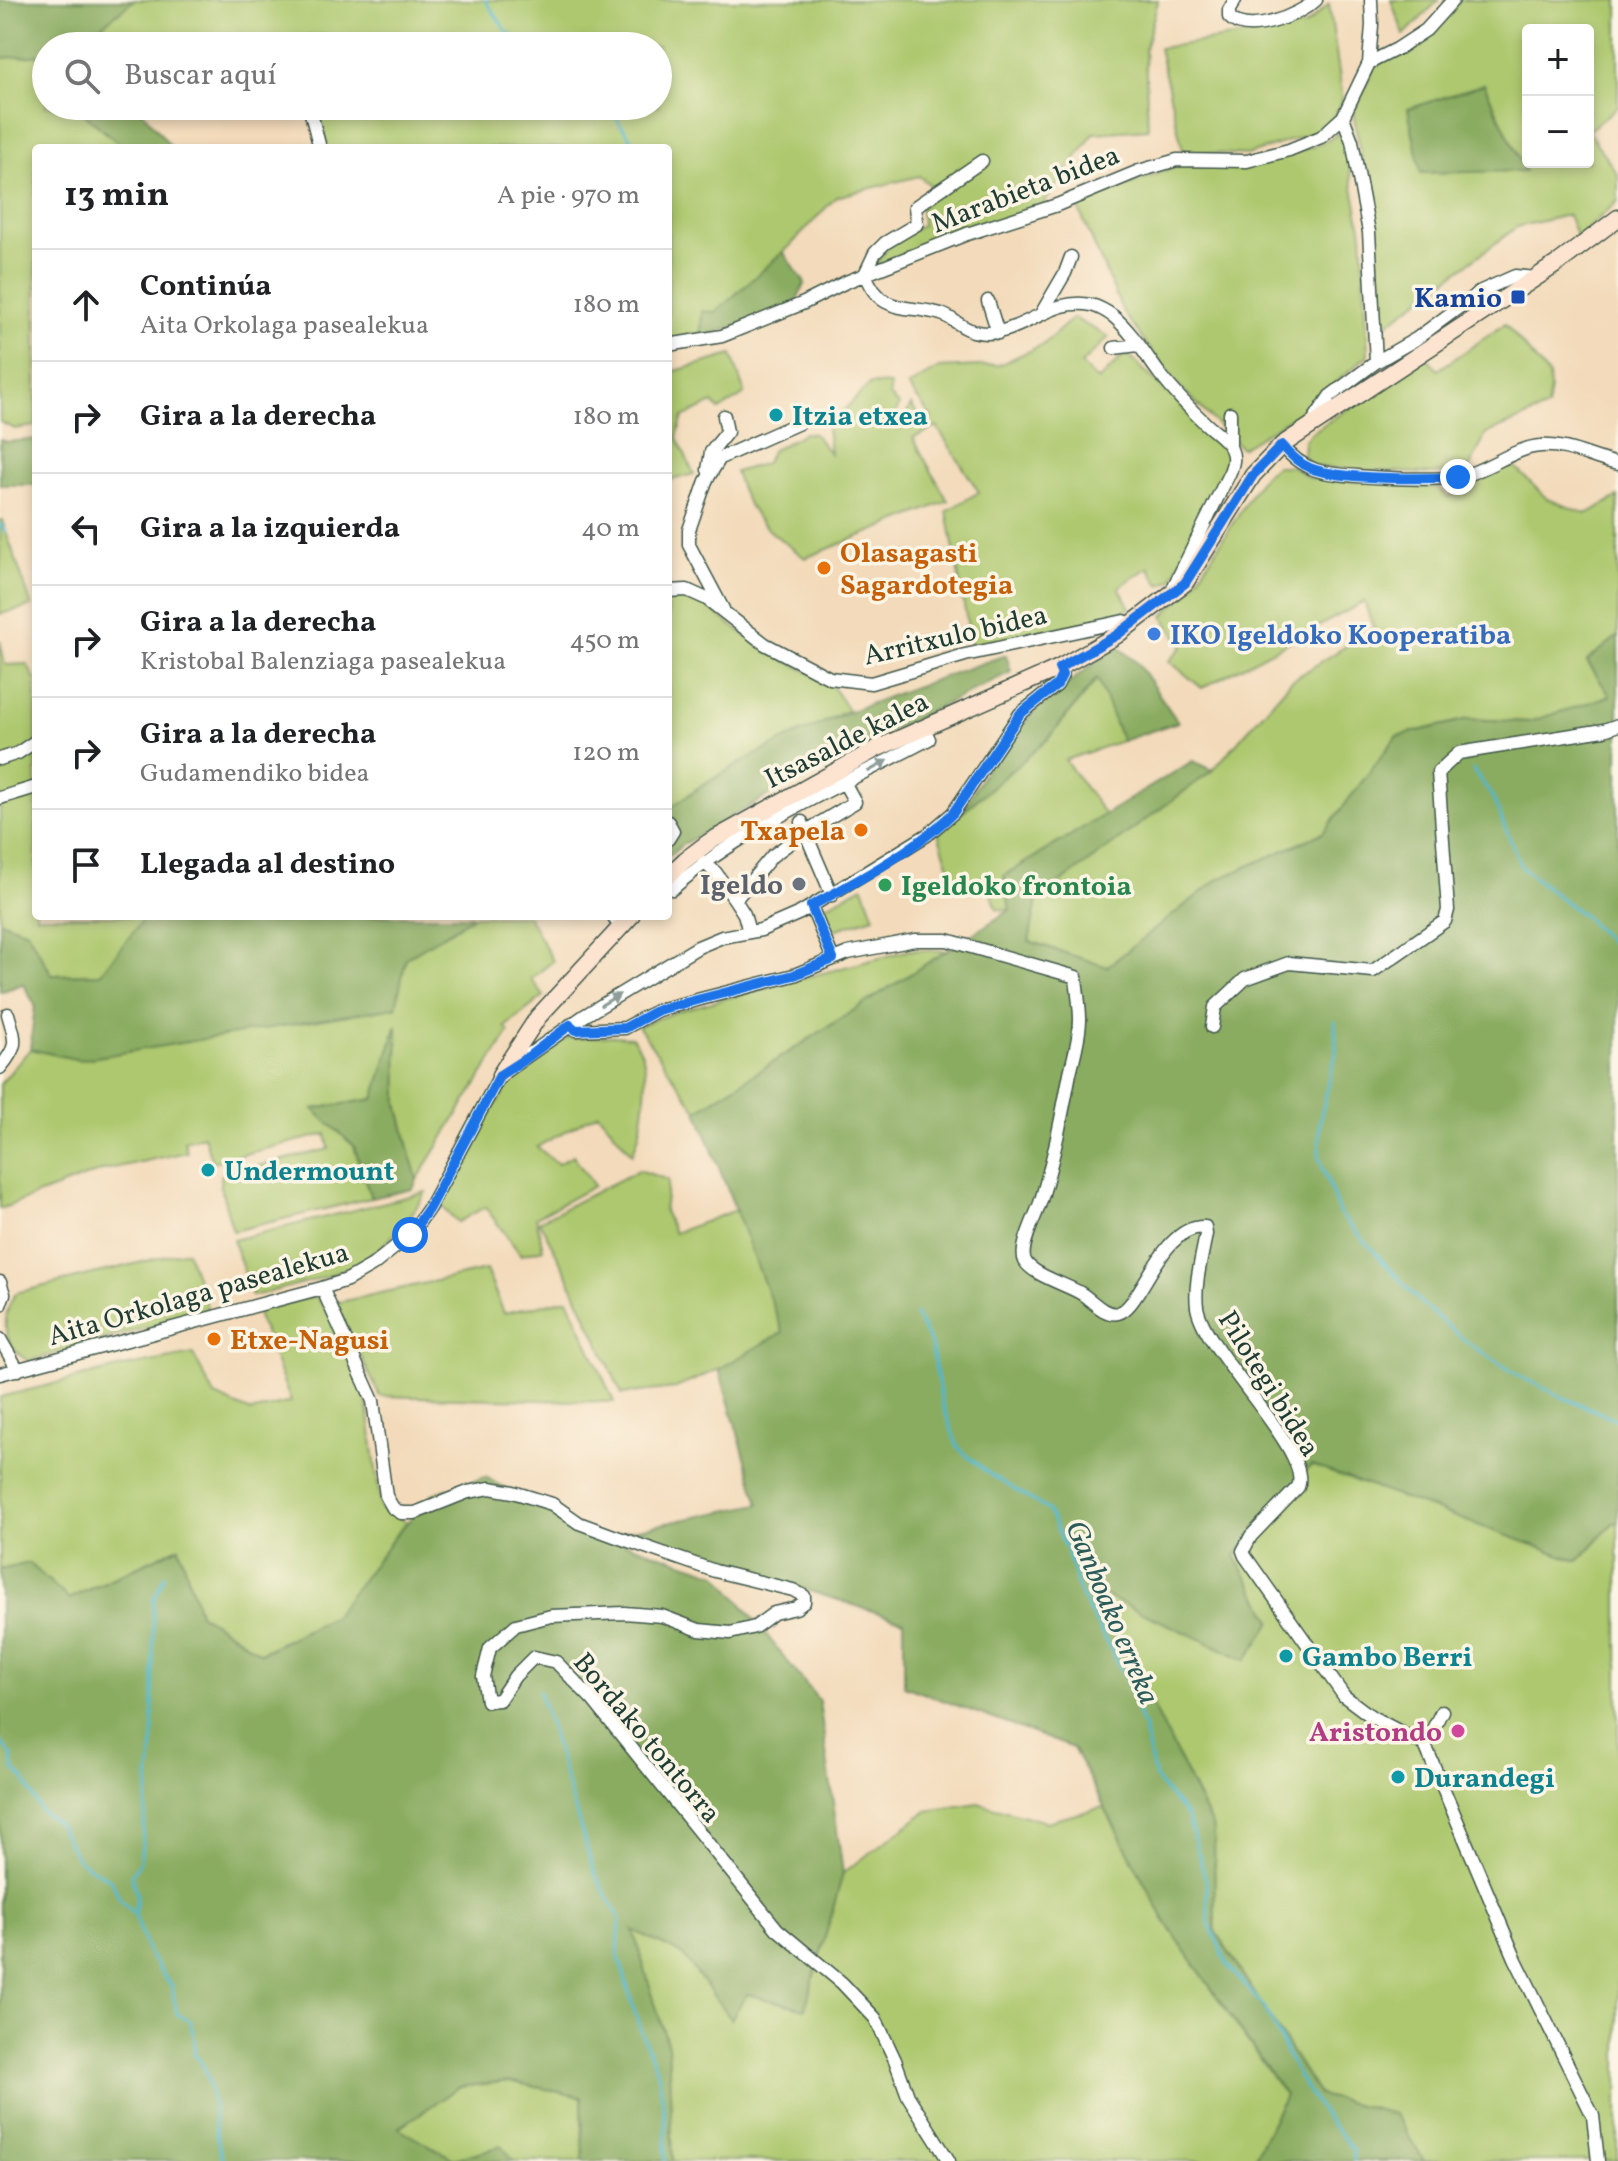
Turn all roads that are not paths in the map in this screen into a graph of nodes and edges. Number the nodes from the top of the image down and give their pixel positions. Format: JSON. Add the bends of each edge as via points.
{"nodes":[{"id":1,"x":1235,"y":0,"type":"edge"},
{"id":2,"x":1316,"y":0,"type":"edge"},
{"id":3,"x":1371,"y":0,"type":"edge"},
{"id":4,"x":1453,"y":0,"type":"edge"},
{"id":5,"x":1369,"y":63,"type":"junction"},
{"id":6,"x":1343,"y":117,"type":"junction"},
{"id":7,"x":313,"y":120,"type":"edge"},
{"id":8,"x":319,"y":144,"type":"edge"},
{"id":9,"x":982,"y":161,"type":"dead end"},
{"id":10,"x":1618,"y":218,"type":"edge"},
{"id":11,"x":1071,"y":257,"type":"dead end"},
{"id":12,"x":865,"y":274,"type":"junction"},
{"id":13,"x":1536,"y":278,"type":"junction"},
{"id":14,"x":988,"y":301,"type":"dead end"},
{"id":15,"x":1040,"y":316,"type":"junction"},
{"id":16,"x":998,"y":333,"type":"junction"},
{"id":17,"x":672,"y":344,"type":"edge"},
{"id":18,"x":1138,"y":345,"type":"junction"},
{"id":19,"x":1114,"y":348,"type":"dead end"},
{"id":20,"x":1376,"y":362,"type":"junction"},
{"id":21,"x":1230,"y":413,"type":"dead end"},
{"id":22,"x":724,"y":416,"type":"dead end"},
{"id":23,"x":799,"y":423,"type":"dead end"},
{"id":24,"x":1311,"y":424,"type":"junction"},
{"id":25,"x":1282,"y":445,"type":"junction"},
{"id":26,"x":1230,"y":446,"type":"junction"},
{"id":27,"x":1617,"y":466,"type":"edge"},
{"id":28,"x":706,"y":481,"type":"junction"},
{"id":29,"x":672,"y":591,"type":"edge"},
{"id":30,"x":1169,"y":595,"type":"junction"},
{"id":31,"x":725,"y":613,"type":"junction"},
{"id":32,"x":1132,"y":624,"type":"junction"},
{"id":33,"x":1059,"y":668,"type":"junction"},
{"id":34,"x":1618,"y":725,"type":"edge"},
{"id":35,"x":923,"y":727,"type":"junction"},
{"id":36,"x":32,"y":744,"type":"edge"},
{"id":37,"x":0,"y":759,"type":"edge"},
{"id":38,"x":845,"y":784,"type":"junction"},
{"id":39,"x":32,"y":788,"type":"edge"},
{"id":40,"x":0,"y":798,"type":"edge"},
{"id":41,"x":804,"y":827,"type":"junction"},
{"id":42,"x":704,"y":862,"type":"junction"},
{"id":43,"x":672,"y":872,"type":"edge"},
{"id":44,"x":672,"y":889,"type":"edge"},
{"id":45,"x":832,"y":895,"type":"junction"},
{"id":46,"x":735,"y":900,"type":"junction"},
{"id":47,"x":811,"y":906,"type":"junction"},
{"id":48,"x":622,"y":920,"type":"edge"},
{"id":49,"x":749,"y":932,"type":"junction"},
{"id":50,"x":833,"y":959,"type":"junction"},
{"id":51,"x":8,"y":1014,"type":"dead end"},
{"id":52,"x":538,"y":1017,"type":"junction"},
{"id":53,"x":570,"y":1025,"type":"junction"},
{"id":54,"x":1212,"y":1027,"type":"dead end"},
{"id":55,"x":552,"y":1038,"type":"junction"},
{"id":56,"x":0,"y":1068,"type":"edge"},
{"id":57,"x":500,"y":1075,"type":"junction"},
{"id":58,"x":0,"y":1282,"type":"edge"},
{"id":59,"x":322,"y":1288,"type":"junction"},
{"id":60,"x":0,"y":1305,"type":"edge"},
{"id":61,"x":0,"y":1339,"type":"edge"},
{"id":62,"x":18,"y":1370,"type":"junction"},
{"id":63,"x":0,"y":1374,"type":"edge"},
{"id":64,"x":1442,"y":1711,"type":"dead end"},
{"id":65,"x":1425,"y":1745,"type":"junction"},
{"id":66,"x":949,"y":2161,"type":"edge"},
{"id":67,"x":1598,"y":2161,"type":"edge"}],
"edges":[{"from":1,"to":2,"type":"street","via":[[1229,17],[1244,25],[1294,15]]},
{"from":3,"to":5,"type":"street","name":"Marabieta bidea"},
{"from":4,"to":5,"type":"street","via":[[1426,30]]},
{"from":5,"to":6,"type":"street","name":"Marabieta bidea"},
{"from":6,"to":12,"type":"street","name":"Marabieta bidea","via":[[1321,137],[1289,150],[1247,161],[1177,160],[1139,171]]},
{"from":6,"to":20,"type":"street","via":[[1369,232]]},
{"from":7,"to":8,"type":"street"},
{"from":9,"to":12,"type":"street","via":[[915,207],[917,224],[885,243]]},
{"from":10,"to":13,"type":"street","name":"Itsasalde kalea"},
{"from":11,"to":15,"type":"street"},
{"from":12,"to":16,"type":"street","via":[[889,305],[931,311],[975,332]]},
{"from":12,"to":17,"type":"street","name":"Marabieta bidea","via":[[722,336]]},
{"from":13,"to":20,"type":"street","via":[[1515,276],[1481,291]]},
{"from":13,"to":24,"type":"street","name":"Itsasalde kalea"},
{"from":14,"to":16,"type":"street"},
{"from":15,"to":16,"type":"street"},
{"from":15,"to":18,"type":"street","via":[[1088,304],[1111,314]]},
{"from":18,"to":19,"type":"street"},
{"from":18,"to":26,"type":"street","via":[[1192,411]]},
{"from":20,"to":24,"type":"street","via":[[1330,396]]},
{"from":21,"to":26,"type":"street"},
{"from":22,"to":28,"type":"street","via":[[727,432],[711,452]]},
{"from":23,"to":28,"type":"street","via":[[720,458]]},
{"from":24,"to":25,"type":"street","name":"Itsasalde kalea"},
{"from":25,"to":27,"type":"street","via":[[1291,456],[1324,473],[1458,477],[1536,446],[1560,446]]},
{"from":25,"to":30,"type":"street","name":"Itsasalde kalea","via":[[1253,475],[1185,583]]},
{"from":26,"to":30,"type":"street","via":[[1230,472]]},
{"from":28,"to":31,"type":"street","via":[[689,545]]},
{"from":29,"to":31,"type":"street","name":"Arritxulo bidea","via":[[687,590]]},
{"from":30,"to":32,"type":"street","name":"Itsasalde kalea"},
{"from":31,"to":32,"type":"street","name":"Arritxulo bidea","via":[[765,644],[830,678],[871,683],[965,655],[1124,621]]},
{"from":32,"to":33,"type":"street","name":"Itsasalde kalea"},
{"from":33,"to":35,"type":"street","name":"Itsasalde kalea"},
{"from":33,"to":45,"type":"street","name":"Aita Orkolaga pasealekua","via":[[1057,685],[1020,714],[953,813]]},
{"from":34,"to":54,"type":"street","via":[[1459,753],[1438,772],[1445,921],[1373,971],[1289,963],[1245,979],[1215,1007]]},
{"from":38,"to":35,"type":"street","one_way":true,"via":[[929,739]]},
{"from":35,"to":43,"type":"street","name":"Itsasalde kalea","via":[[709,842]]},
{"from":36,"to":37,"type":"street"},
{"from":38,"to":41,"type":"street","via":[[855,802]]},
{"from":38,"to":42,"type":"street"},
{"from":39,"to":40,"type":"street"},
{"from":41,"to":45,"type":"street"},
{"from":41,"to":46,"type":"street"},
{"from":42,"to":44,"type":"street"},
{"from":42,"to":46,"type":"street"},
{"from":45,"to":47,"type":"street","name":"Aita Orkolaga pasealekua"},
{"from":46,"to":49,"type":"street"},
{"from":47,"to":49,"type":"street","name":"Aita Orkolaga pasealekua"},
{"from":47,"to":50,"type":"street"},
{"from":48,"to":52,"type":"street"},
{"from":53,"to":49,"type":"street","name":"Aita Orkolaga pasealekua","one_way":true,"via":[[698,947]]},
{"from":50,"to":53,"type":"street","via":[[794,975],[658,1010],[625,1028],[576,1030]]},
{"from":50,"to":65,"type":"street","name":"Pilotegi bidea","via":[[915,940],[947,940],[1076,977],[1080,1022],[1051,1166],[1023,1257],[1043,1275],[1114,1314],[1130,1308],[1156,1261],[1171,1246],[1205,1227],[1197,1310],[1292,1453],[1301,1479],[1251,1536],[1245,1556],[1344,1696]]},
{"from":51,"to":56,"type":"street","via":[[16,1045]]},
{"from":52,"to":55,"type":"street"},
{"from":52,"to":57,"type":"street"},
{"from":53,"to":55,"type":"street","name":"Aita Orkolaga pasealekua"},
{"from":55,"to":57,"type":"street","name":"Aita Orkolaga pasealekua"},
{"from":57,"to":59,"type":"street","name":"Aita Orkolaga pasealekua","via":[[410,1235],[373,1265]]},
{"from":58,"to":60,"type":"street"},
{"from":59,"to":62,"type":"street","name":"Aita Orkolaga pasealekua"},
{"from":59,"to":66,"type":"street","name":"Bordako tontorra","via":[[373,1401],[386,1496],[393,1508],[415,1513],[468,1492],[513,1492],[552,1504],[579,1523],[614,1536],[804,1596],[796,1608],[730,1633],[699,1630],[662,1616],[624,1613],[551,1616],[516,1625],[490,1648],[483,1676],[487,1701],[499,1700],[534,1657],[556,1662],[593,1700],[777,1929],[875,2018],[908,2096]]},
{"from":61,"to":62,"type":"street"},
{"from":62,"to":63,"type":"street","name":"Aita Orkolaga pasealekua"},
{"from":64,"to":65,"type":"street"},
{"from":65,"to":67,"type":"street","via":[[1515,1958],[1593,2116]]}]}
